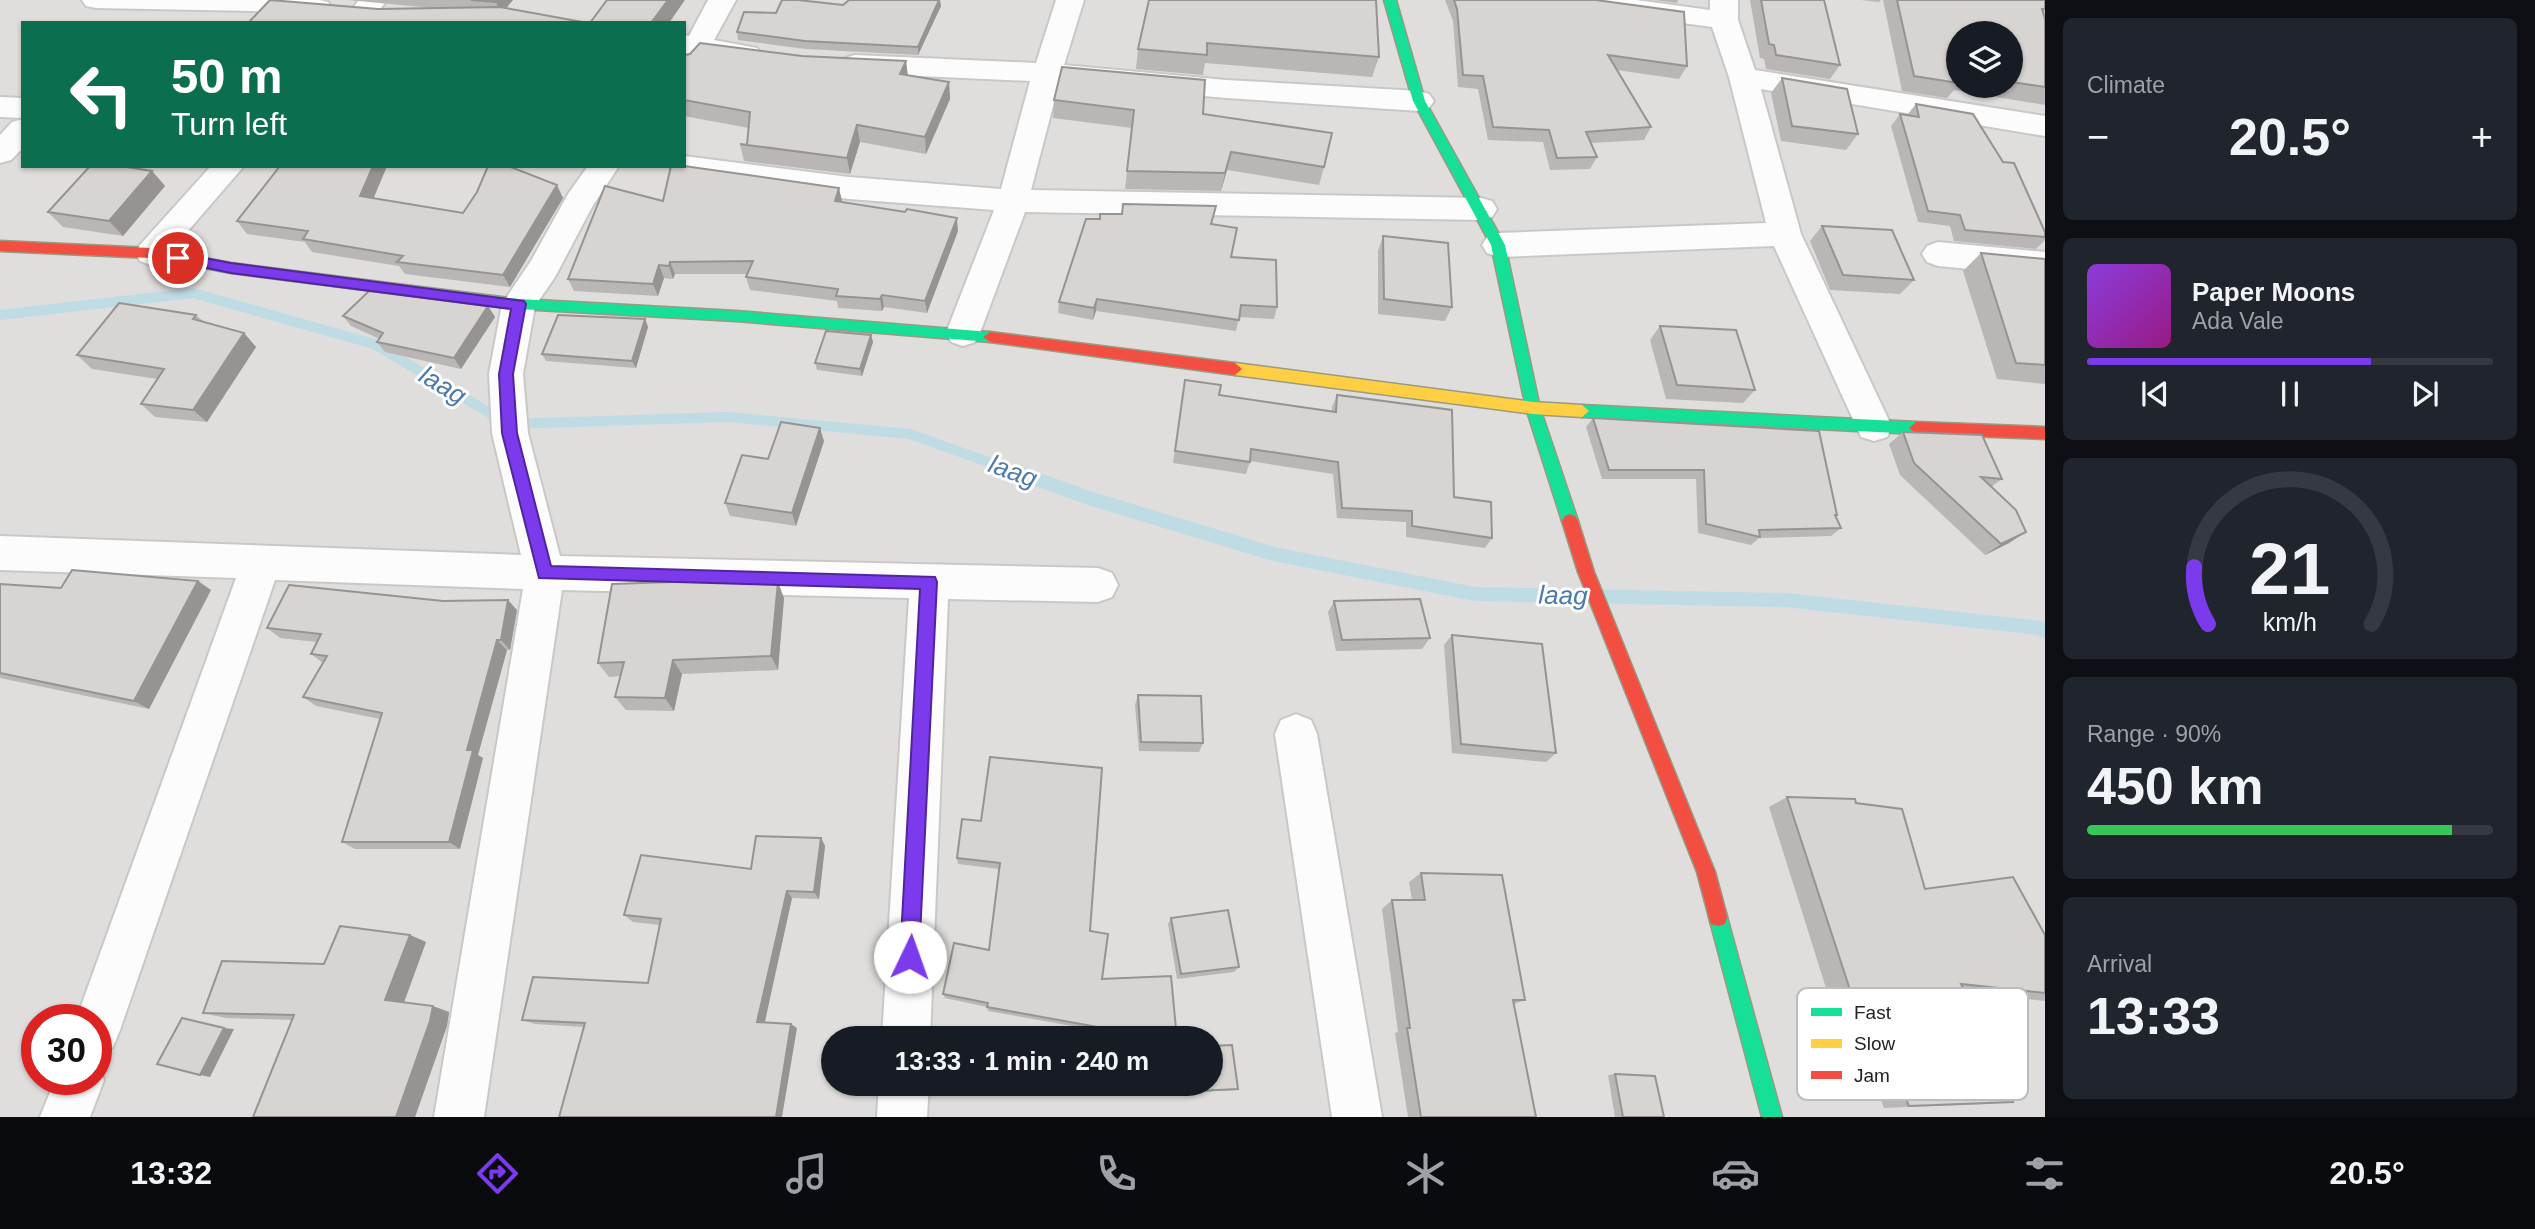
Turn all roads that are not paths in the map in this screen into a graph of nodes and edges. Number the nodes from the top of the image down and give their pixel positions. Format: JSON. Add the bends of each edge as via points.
{"nodes":[{"id":1,"x":96,"y":0,"type":"edge"},
{"id":2,"x":722,"y":0,"type":"edge"},
{"id":3,"x":1070,"y":0,"type":"edge"},
{"id":4,"x":1390,"y":0,"type":"edge"},
{"id":5,"x":1572,"y":0,"type":"edge"},
{"id":6,"x":1724,"y":10,"type":"edge"},
{"id":7,"x":371,"y":12,"type":"edge"},
{"id":8,"x":688,"y":51,"type":"edge"},
{"id":9,"x":768,"y":57,"type":"edge"},
{"id":10,"x":832,"y":63,"type":"edge"},
{"id":11,"x":1047,"y":73,"type":"junction"},
{"id":12,"x":1743,"y":77,"type":"junction"},
{"id":13,"x":1419,"y":101,"type":"junction"},
{"id":14,"x":0,"y":107,"type":"edge"},
{"id":15,"x":21,"y":108,"type":"edge"},
{"id":16,"x":2045,"y":126,"type":"edge"},
{"id":17,"x":21,"y":131,"type":"edge"},
{"id":18,"x":0,"y":153,"type":"edge"},
{"id":19,"x":686,"y":166,"type":"edge"},
{"id":20,"x":227,"y":168,"type":"edge"},
{"id":21,"x":603,"y":168,"type":"edge"},
{"id":22,"x":1013,"y":201,"type":"junction"},
{"id":23,"x":1480,"y":209,"type":"junction"},
{"id":24,"x":1785,"y":234,"type":"junction"},
{"id":25,"x":1498,"y":245,"type":"junction"},
{"id":26,"x":0,"y":246,"type":"edge"},
{"id":27,"x":151,"y":253,"type":"junction"},
{"id":28,"x":1938,"y":254,"type":"dead end"},
{"id":29,"x":2045,"y":264,"type":"edge"},
{"id":30,"x":519,"y":304,"type":"junction"},
{"id":31,"x":963,"y":333,"type":"junction"},
{"id":32,"x":1533,"y":408,"type":"junction"},
{"id":33,"x":1874,"y":427,"type":"junction"},
{"id":34,"x":2045,"y":433,"type":"edge"},
{"id":35,"x":0,"y":553,"type":"edge"},
{"id":36,"x":262,"y":561,"type":"junction"},
{"id":37,"x":545,"y":573,"type":"junction"},
{"id":38,"x":929,"y":582,"type":"junction"},
{"id":39,"x":1098,"y":584,"type":"dead end"},
{"id":40,"x":1296,"y":734,"type":"dead end"},
{"id":41,"x":105,"y":1004,"type":"edge"},
{"id":42,"x":907,"y":1026,"type":"edge"},
{"id":43,"x":73,"y":1095,"type":"edge"},
{"id":44,"x":903,"y":1096,"type":"edge"},
{"id":45,"x":65,"y":1117,"type":"edge"},
{"id":46,"x":459,"y":1117,"type":"edge"},
{"id":47,"x":902,"y":1117,"type":"edge"},
{"id":48,"x":1357,"y":1117,"type":"edge"},
{"id":49,"x":1772,"y":1117,"type":"edge"}],
"edges":[{"from":1,"to":7,"type":"street","via":[[253,3]]},
{"from":2,"to":8,"type":"street"},
{"from":3,"to":11,"type":"street"},
{"from":4,"to":13,"type":"street"},
{"from":5,"to":6,"type":"street"},
{"from":6,"to":12,"type":"street"},
{"from":8,"to":9,"type":"street"},
{"from":10,"to":11,"type":"street"},
{"from":11,"to":13,"type":"street"},
{"from":11,"to":22,"type":"street"},
{"from":12,"to":16,"type":"street"},
{"from":12,"to":24,"type":"street"},
{"from":13,"to":23,"type":"street"},
{"from":14,"to":15,"type":"street"},
{"from":17,"to":18,"type":"street"},
{"from":19,"to":22,"type":"street","via":[[849,188]]},
{"from":20,"to":27,"type":"street"},
{"from":21,"to":30,"type":"street"},
{"from":22,"to":23,"type":"street"},
{"from":22,"to":31,"type":"street"},
{"from":23,"to":25,"type":"street"},
{"from":24,"to":25,"type":"street"},
{"from":24,"to":33,"type":"street"},
{"from":25,"to":32,"type":"street"},
{"from":26,"to":27,"type":"street"},
{"from":27,"to":30,"type":"street","via":[[231,268]]},
{"from":28,"to":29,"type":"street"},
{"from":30,"to":31,"type":"street"},
{"from":30,"to":37,"type":"street","via":[[506,374],[510,433]]},
{"from":31,"to":32,"type":"street"},
{"from":32,"to":33,"type":"street"},
{"from":32,"to":49,"type":"street","via":[[1586,572],[1706,873]]},
{"from":33,"to":34,"type":"street"},
{"from":35,"to":36,"type":"street"},
{"from":36,"to":37,"type":"street"},
{"from":36,"to":41,"type":"street"},
{"from":37,"to":38,"type":"street"},
{"from":37,"to":46,"type":"street"},
{"from":38,"to":39,"type":"street"},
{"from":38,"to":42,"type":"street"},
{"from":40,"to":48,"type":"street"},
{"from":43,"to":45,"type":"street"},
{"from":44,"to":47,"type":"street"}]}
